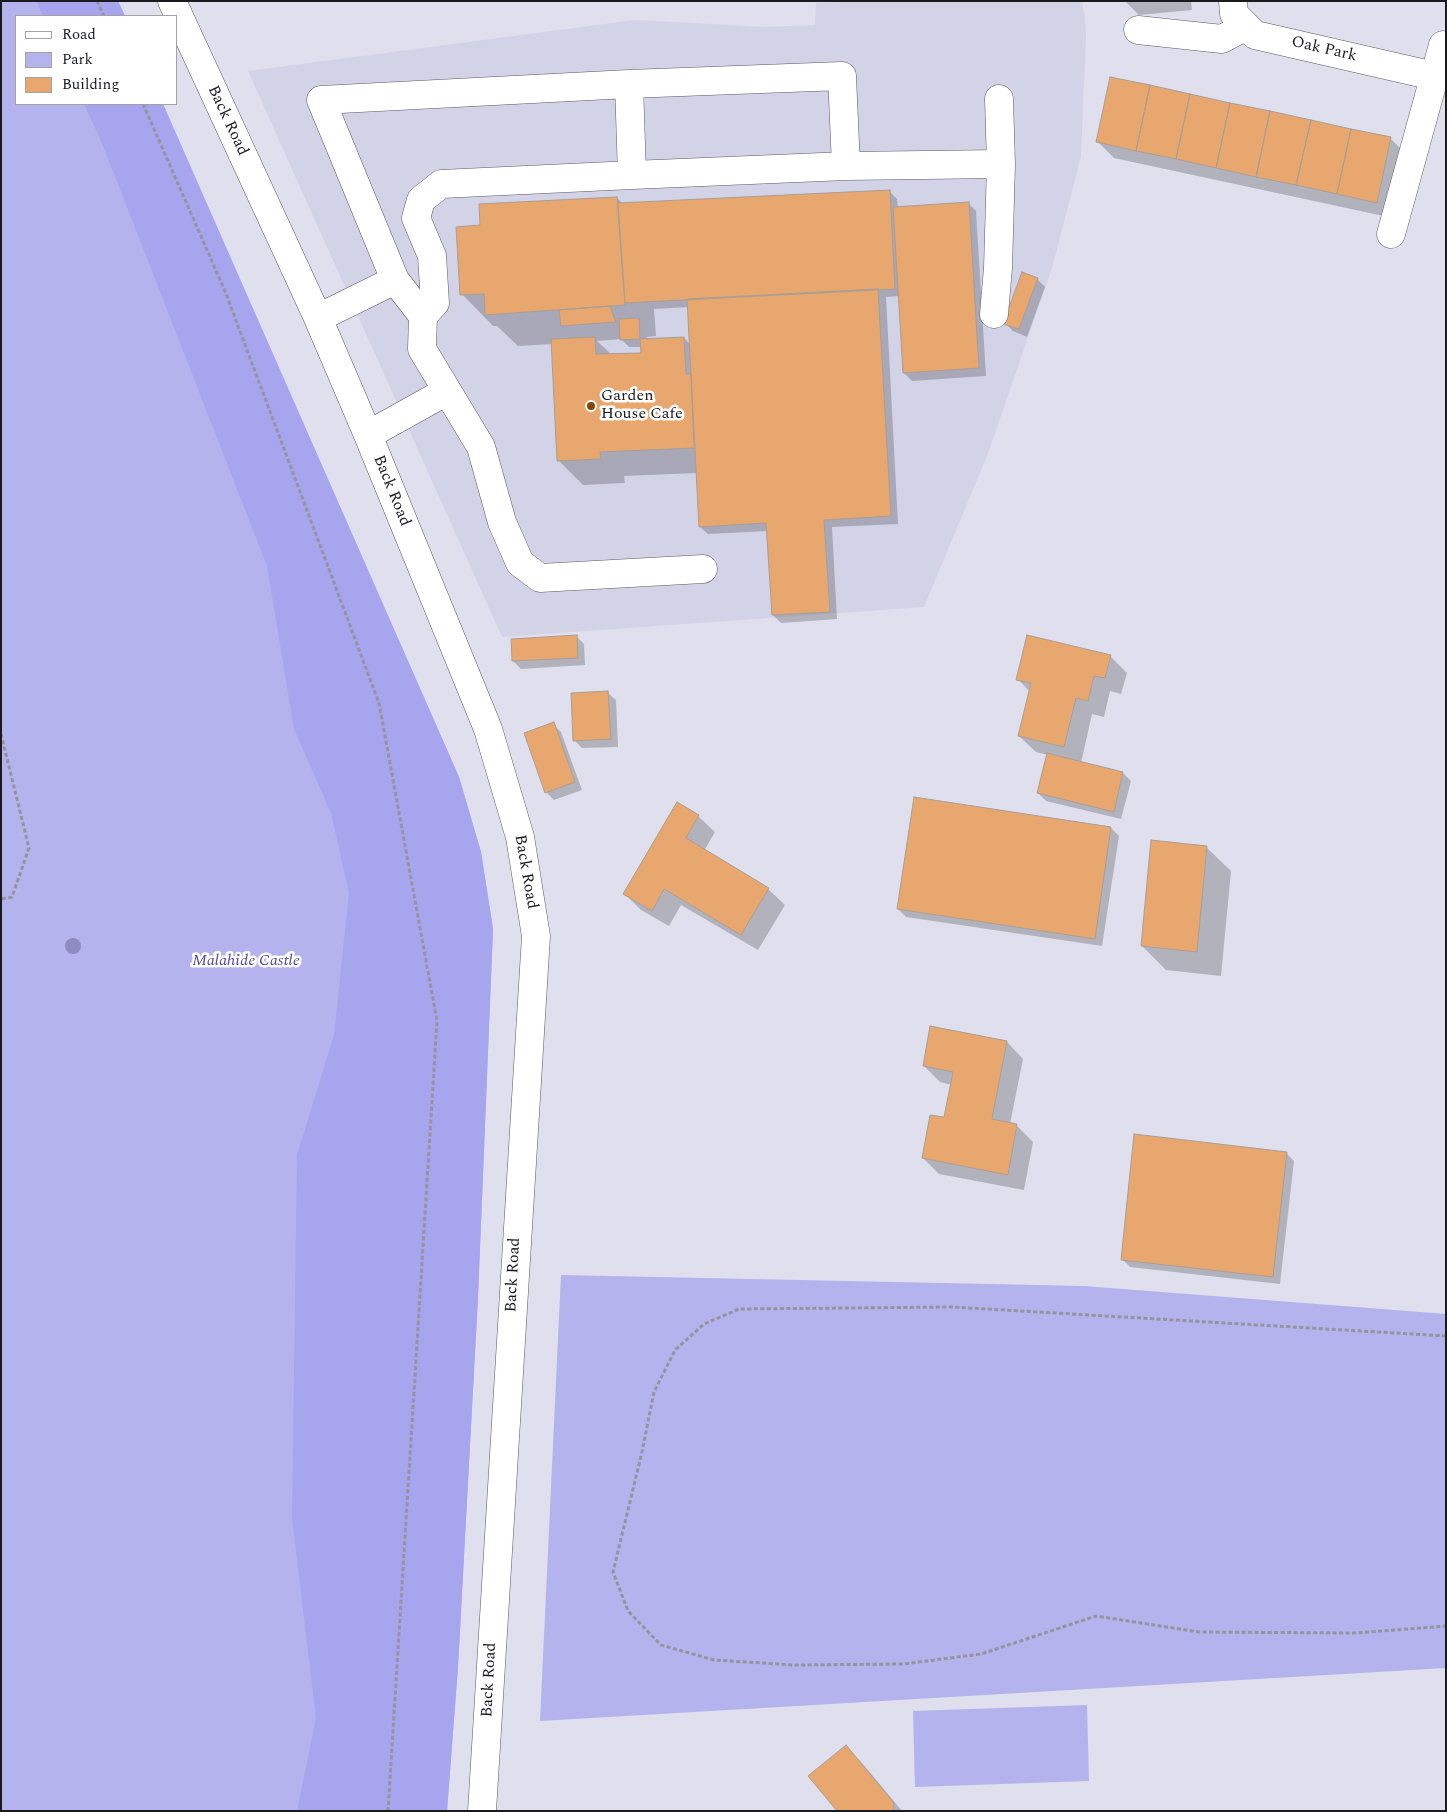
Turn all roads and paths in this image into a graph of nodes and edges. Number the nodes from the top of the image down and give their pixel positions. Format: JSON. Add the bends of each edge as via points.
{"nodes":[{"id":1,"x":97,"y":1,"type":"edge"},
{"id":2,"x":172,"y":1,"type":"edge"},
{"id":3,"x":1233,"y":1,"type":"edge"},
{"id":4,"x":104,"y":15,"type":"edge"},
{"id":5,"x":1246,"y":26,"type":"junction"},
{"id":6,"x":1138,"y":30,"type":"dead end"},
{"id":7,"x":1443,"y":45,"type":"dead end"},
{"id":8,"x":1434,"y":76,"type":"junction"},
{"id":9,"x":629,"y":84,"type":"junction"},
{"id":10,"x":999,"y":99,"type":"dead end"},
{"id":11,"x":143,"y":105,"type":"edge"},
{"id":12,"x":1001,"y":164,"type":"junction"},
{"id":13,"x":846,"y":166,"type":"junction"},
{"id":14,"x":632,"y":176,"type":"junction"},
{"id":15,"x":1390,"y":234,"type":"dead end"},
{"id":16,"x":395,"y":280,"type":"junction"},
{"id":17,"x":994,"y":314,"type":"dead end"},
{"id":18,"x":423,"y":316,"type":"junction"},
{"id":19,"x":318,"y":318,"type":"junction"},
{"id":20,"x":447,"y":391,"type":"junction"},
{"id":21,"x":368,"y":435,"type":"junction"},
{"id":22,"x":703,"y":569,"type":"dead end"},
{"id":23,"x":1,"y":734,"type":"edge"},
{"id":24,"x":1,"y":899,"type":"edge"},
{"id":25,"x":1446,"y":1336,"type":"edge"},
{"id":26,"x":1446,"y":1626,"type":"edge"},
{"id":27,"x":388,"y":1811,"type":"edge"},
{"id":28,"x":482,"y":1811,"type":"edge"}],
"edges":[{"from":1,"to":4,"type":"path"},
{"from":2,"to":19,"type":"street","name":"Back Road"},
{"from":3,"to":5,"type":"street","name":"Oak Park","via":[[1234,14]]},
{"from":5,"to":6,"type":"street","via":[[1222,40]]},
{"from":5,"to":8,"type":"street","name":"Oak Park","via":[[1255,35]]},
{"from":7,"to":8,"type":"street"},
{"from":8,"to":15,"type":"street"},
{"from":9,"to":13,"type":"street","via":[[842,76]]},
{"from":9,"to":14,"type":"street"},
{"from":9,"to":16,"type":"street","via":[[322,100]]},
{"from":10,"to":12,"type":"street"},
{"from":11,"to":27,"type":"path","via":[[226,291],[379,703],[437,1021]]},
{"from":12,"to":13,"type":"street"},
{"from":12,"to":17,"type":"street"},
{"from":13,"to":14,"type":"street"},
{"from":14,"to":18,"type":"street","via":[[441,184],[421,200],[416,218],[432,256],[435,303]]},
{"from":16,"to":18,"type":"street"},
{"from":16,"to":19,"type":"street"},
{"from":18,"to":20,"type":"street","via":[[422,349]]},
{"from":19,"to":21,"type":"street","name":"Back Road"},
{"from":20,"to":21,"type":"street"},
{"from":20,"to":22,"type":"street","via":[[481,447],[502,522],[520,563],[540,578]]},
{"from":21,"to":28,"type":"street","name":"Back Road","via":[[488,729],[520,837],[536,936]]},
{"from":23,"to":24,"type":"path","via":[[29,848],[12,897]]},
{"from":25,"to":26,"type":"path","via":[[953,1307],[739,1309],[704,1324],[675,1350],[654,1392],[613,1572],[628,1611],[661,1646],[714,1660],[794,1665],[903,1664],[981,1654],[1096,1616],[1199,1632],[1355,1633]]}]}
